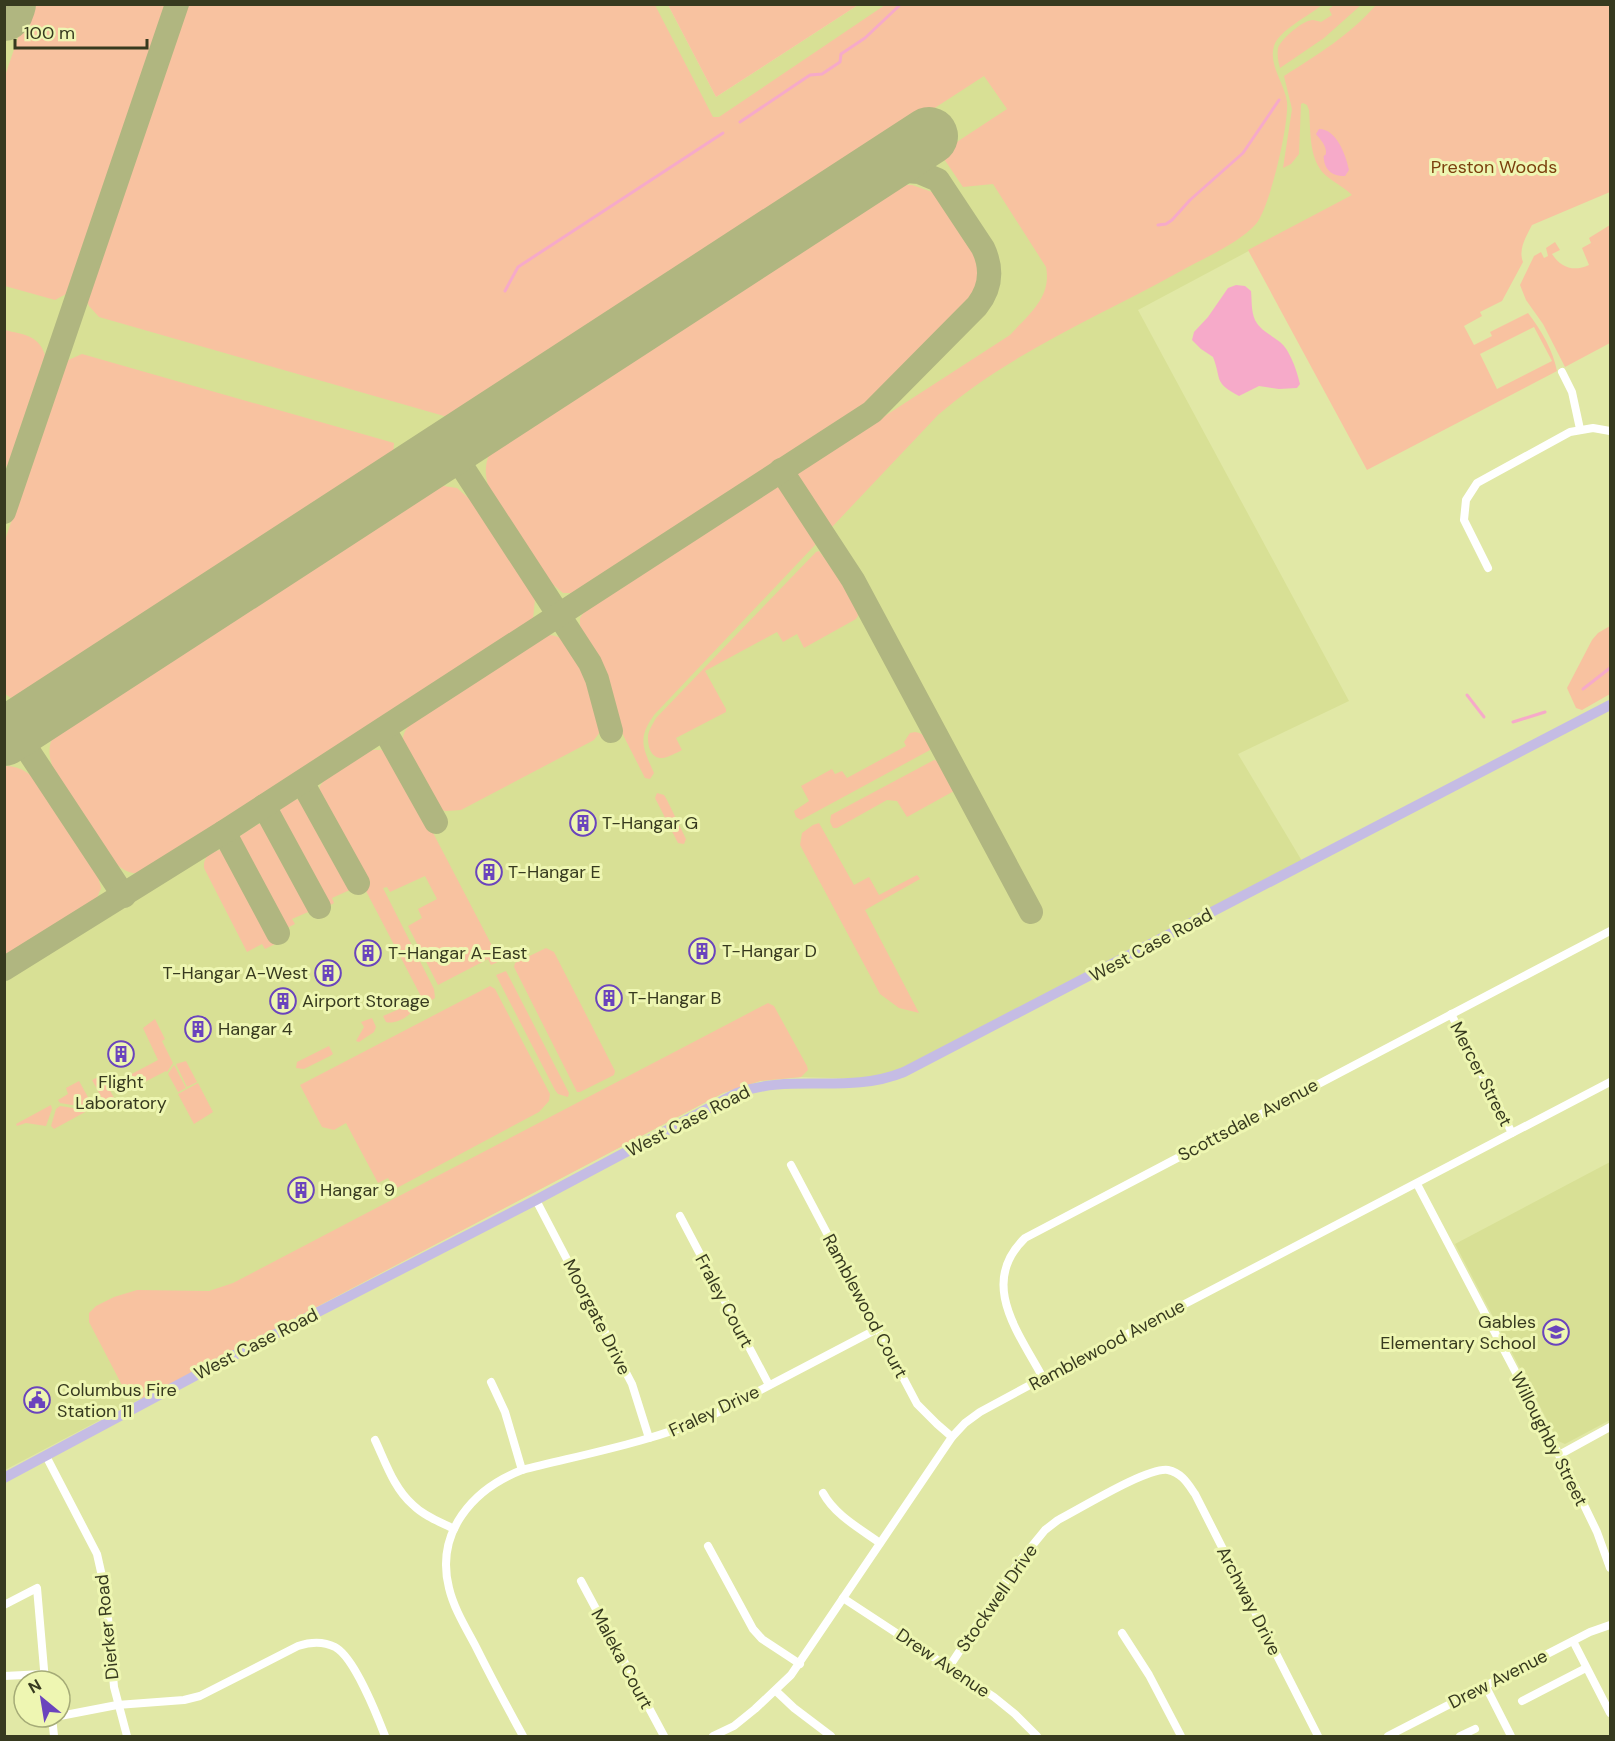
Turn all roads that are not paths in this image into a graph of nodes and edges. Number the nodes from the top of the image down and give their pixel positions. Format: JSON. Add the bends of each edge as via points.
{"nodes":[{"id":1,"x":1562,"y":372,"type":"dead end"},
{"id":2,"x":1580,"y":429,"type":"junction"},
{"id":3,"x":1611,"y":431,"type":"edge"},
{"id":4,"x":1488,"y":568,"type":"dead end"},
{"id":5,"x":1611,"y":705,"type":"edge"},
{"id":6,"x":1611,"y":931,"type":"edge"},
{"id":7,"x":1451,"y":1014,"type":"junction"},
{"id":8,"x":1611,"y":1083,"type":"edge"},
{"id":9,"x":1512,"y":1133,"type":"junction"},
{"id":10,"x":791,"y":1165,"type":"dead end"},
{"id":11,"x":1417,"y":1184,"type":"junction"},
{"id":12,"x":536,"y":1200,"type":"junction"},
{"id":13,"x":680,"y":1216,"type":"dead end"},
{"id":14,"x":877,"y":1329,"type":"junction"},
{"id":15,"x":1042,"y":1378,"type":"junction"},
{"id":16,"x":491,"y":1382,"type":"dead end"},
{"id":17,"x":769,"y":1385,"type":"junction"},
{"id":18,"x":1611,"y":1427,"type":"edge"},
{"id":19,"x":952,"y":1437,"type":"junction"},
{"id":20,"x":649,"y":1438,"type":"junction"},
{"id":21,"x":375,"y":1440,"type":"dead end"},
{"id":22,"x":1559,"y":1455,"type":"junction"},
{"id":23,"x":46,"y":1456,"type":"junction"},
{"id":24,"x":522,"y":1470,"type":"junction"},
{"id":25,"x":1174,"y":1472,"type":"joint"},
{"id":26,"x":4,"y":1478,"type":"edge"},
{"id":27,"x":823,"y":1493,"type":"dead end"},
{"id":28,"x":454,"y":1529,"type":"junction"},
{"id":29,"x":880,"y":1543,"type":"junction"},
{"id":30,"x":708,"y":1545,"type":"dead end"},
{"id":31,"x":1611,"y":1568,"type":"edge"},
{"id":32,"x":581,"y":1581,"type":"dead end"},
{"id":33,"x":843,"y":1598,"type":"junction"},
{"id":34,"x":4,"y":1605,"type":"edge"},
{"id":35,"x":1611,"y":1625,"type":"edge"},
{"id":36,"x":1122,"y":1633,"type":"dead end"},
{"id":37,"x":1573,"y":1641,"type":"junction"},
{"id":38,"x":800,"y":1664,"type":"junction"},
{"id":39,"x":949,"y":1666,"type":"junction"},
{"id":40,"x":1586,"y":1668,"type":"junction"},
{"id":41,"x":44,"y":1669,"type":"edge"},
{"id":42,"x":1485,"y":1685,"type":"junction"},
{"id":43,"x":776,"y":1691,"type":"junction"},
{"id":44,"x":1522,"y":1701,"type":"dead end"},
{"id":45,"x":117,"y":1705,"type":"junction"},
{"id":46,"x":1611,"y":1713,"type":"edge"},
{"id":47,"x":72,"y":1714,"type":"edge"},
{"id":48,"x":1475,"y":1729,"type":"dead end"},
{"id":49,"x":1391,"y":1736,"type":"edge"},
{"id":50,"x":127,"y":1737,"type":"edge"},
{"id":51,"x":386,"y":1737,"type":"edge"},
{"id":52,"x":523,"y":1737,"type":"edge"},
{"id":53,"x":664,"y":1737,"type":"edge"},
{"id":54,"x":713,"y":1737,"type":"edge"},
{"id":55,"x":831,"y":1737,"type":"edge"},
{"id":56,"x":1036,"y":1737,"type":"edge"},
{"id":57,"x":1181,"y":1737,"type":"edge"},
{"id":58,"x":1318,"y":1737,"type":"edge"},
{"id":59,"x":1460,"y":1737,"type":"edge"},
{"id":60,"x":1511,"y":1737,"type":"edge"}],
"edges":[{"from":1,"to":2,"type":"street","via":[[1572,392]]},
{"from":2,"to":3,"type":"street"},
{"from":2,"to":4,"type":"street","via":[[1486,477],[1470,491],[1464,520]]},
{"from":5,"to":12,"type":"main road","name":"West Case Road","via":[[920,1065],[868,1083],[779,1084],[747,1089]]},
{"from":6,"to":7,"type":"street","name":"Scottsdale Avenue"},
{"from":7,"to":9,"type":"street","name":"Mercer Street"},
{"from":7,"to":15,"type":"street","name":"Scottsdale Avenue","via":[[1025,1238],[1008,1260],[1002,1286],[1010,1315]]},
{"from":8,"to":9,"type":"street","name":"Ramblewood Avenue"},
{"from":9,"to":11,"type":"street","name":"Ramblewood Avenue"},
{"from":10,"to":14,"type":"street","name":"Ramblewood Court"},
{"from":11,"to":15,"type":"street","name":"Ramblewood Avenue"},
{"from":11,"to":22,"type":"street","name":"Willoughby Street"},
{"from":12,"to":20,"type":"street","name":"Moorgate Drive","via":[[632,1384]]},
{"from":12,"to":23,"type":"main road","name":"West Case Road"},
{"from":13,"to":17,"type":"street","name":"Fraley Court"},
{"from":14,"to":17,"type":"street","name":"Fraley Drive"},
{"from":14,"to":19,"type":"street","name":"Ramblewood Court","via":[[917,1404]]},
{"from":15,"to":19,"type":"street","name":"Ramblewood Avenue","via":[[980,1412]]},
{"from":16,"to":24,"type":"street","via":[[505,1412]]},
{"from":17,"to":20,"type":"street","name":"Fraley Drive","via":[[702,1420]]},
{"from":18,"to":22,"type":"street"},
{"from":19,"to":29,"type":"street","name":"Ramblewood Avenue"},
{"from":20,"to":24,"type":"street","name":"Fraley Drive"},
{"from":21,"to":28,"type":"street","via":[[411,1504]]},
{"from":22,"to":31,"type":"street","name":"Willoughby Street","via":[[1598,1532]]},
{"from":23,"to":26,"type":"main road","name":"West Case Road"},
{"from":23,"to":45,"type":"street","name":"Dierker Road","via":[[97,1554],[106,1594]]},
{"from":24,"to":28,"type":"street","name":"Fraley Drive","via":[[477,1496]]},
{"from":25,"to":39,"type":"street","name":"Stockwell Drive","via":[[1160,1470],[1147,1474],[1045,1530],[1018,1563]]},
{"from":25,"to":58,"type":"street","name":"Archway Drive","via":[[1184,1478],[1195,1494]]},
{"from":27,"to":29,"type":"street","via":[[837,1511]]},
{"from":28,"to":52,"type":"street","name":"Fraley Drive","via":[[447,1560],[450,1593]]},
{"from":29,"to":33,"type":"street","name":"Ramblewood Avenue"},
{"from":30,"to":38,"type":"street","via":[[753,1629]]},
{"from":32,"to":53,"type":"street","name":"Maleka Court"},
{"from":33,"to":38,"type":"street","name":"Ramblewood Avenue"},
{"from":33,"to":39,"type":"street","name":"Drew Avenue"},
{"from":34,"to":41,"type":"street","via":[[37,1588]]},
{"from":35,"to":37,"type":"street","name":"Drew Avenue"},
{"from":36,"to":57,"type":"street"},
{"from":37,"to":40,"type":"street"},
{"from":37,"to":42,"type":"street","name":"Drew Avenue"},
{"from":38,"to":43,"type":"street","name":"Ramblewood Avenue"},
{"from":39,"to":56,"type":"street","name":"Drew Avenue","via":[[994,1697]]},
{"from":40,"to":44,"type":"street"},
{"from":40,"to":46,"type":"street"},
{"from":42,"to":49,"type":"street","name":"Drew Avenue"},
{"from":42,"to":60,"type":"street"},
{"from":43,"to":54,"type":"street","name":"Ramblewood Avenue","via":[[734,1726]]},
{"from":43,"to":55,"type":"street"},
{"from":45,"to":47,"type":"street"},
{"from":45,"to":50,"type":"street","name":"Dierker Road"},
{"from":45,"to":51,"type":"street","via":[[200,1696],[298,1646],[314,1642],[331,1645],[343,1653]]},
{"from":48,"to":59,"type":"street"}]}
